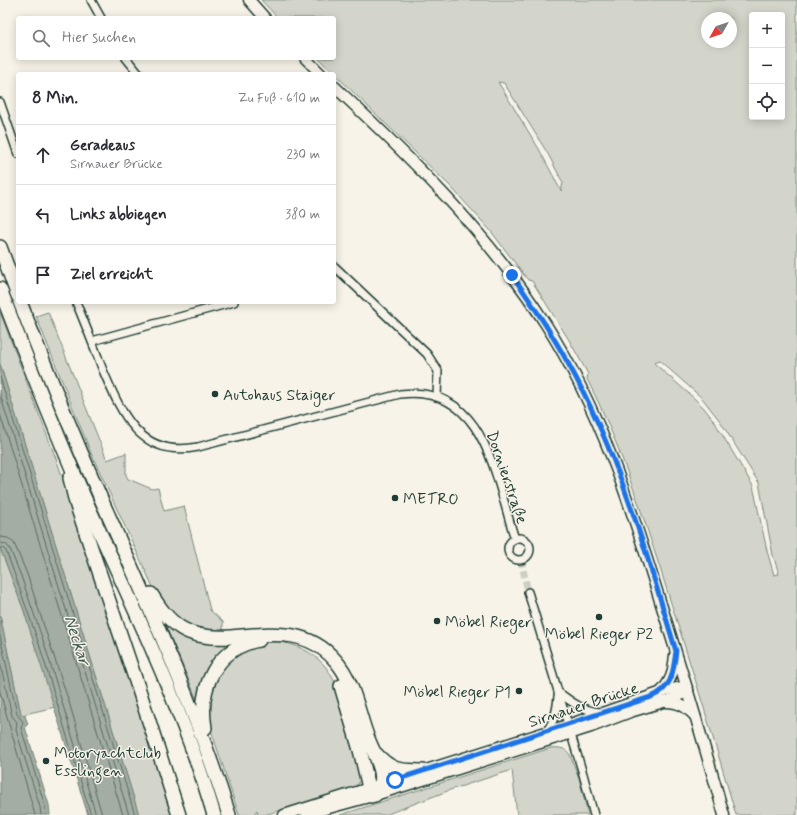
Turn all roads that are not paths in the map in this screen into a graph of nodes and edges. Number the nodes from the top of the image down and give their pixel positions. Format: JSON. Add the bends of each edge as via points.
{"nodes":[{"id":1,"x":92,"y":0,"type":"edge"},
{"id":2,"x":249,"y":0,"type":"edge"},
{"id":3,"x":100,"y":16,"type":"edge"},
{"id":4,"x":263,"y":16,"type":"edge"},
{"id":5,"x":128,"y":60,"type":"edge"},
{"id":6,"x":307,"y":60,"type":"edge"},
{"id":7,"x":137,"y":72,"type":"edge"},
{"id":8,"x":320,"y":72,"type":"edge"},
{"id":9,"x":336,"y":88,"type":"edge"},
{"id":10,"x":0,"y":102,"type":"edge"},
{"id":11,"x":16,"y":148,"type":"edge"},
{"id":12,"x":0,"y":247,"type":"edge"},
{"id":13,"x":336,"y":269,"type":"edge"},
{"id":14,"x":0,"y":289,"type":"edge"},
{"id":15,"x":16,"y":291,"type":"edge"},
{"id":16,"x":21,"y":304,"type":"edge"},
{"id":17,"x":77,"y":304,"type":"edge"},
{"id":18,"x":227,"y":304,"type":"edge"},
{"id":19,"x":92,"y":341,"type":"junction"},
{"id":20,"x":437,"y":397,"type":"junction"},
{"id":21,"x":65,"y":452,"type":"junction"},
{"id":22,"x":515,"y":539,"type":"dead end"},
{"id":23,"x":132,"y":568,"type":"junction"},
{"id":24,"x":528,"y":592,"type":"tunnel mouth"},
{"id":25,"x":676,"y":651,"type":"junction"},
{"id":26,"x":688,"y":690,"type":"junction"},
{"id":27,"x":558,"y":691,"type":"junction"},
{"id":28,"x":661,"y":698,"type":"junction"},
{"id":29,"x":603,"y":713,"type":"junction"},
{"id":30,"x":696,"y":718,"type":"junction"},
{"id":31,"x":569,"y":729,"type":"junction"},
{"id":32,"x":547,"y":731,"type":"junction"},
{"id":33,"x":373,"y":750,"type":"junction"},
{"id":34,"x":209,"y":756,"type":"junction"},
{"id":35,"x":423,"y":771,"type":"junction"},
{"id":36,"x":374,"y":791,"type":"junction"},
{"id":37,"x":178,"y":815,"type":"edge"},
{"id":38,"x":214,"y":815,"type":"edge"},
{"id":39,"x":229,"y":815,"type":"edge"},
{"id":40,"x":284,"y":815,"type":"edge"},
{"id":41,"x":304,"y":815,"type":"edge"},
{"id":42,"x":594,"y":815,"type":"edge"},
{"id":43,"x":724,"y":815,"type":"edge"}],
"edges":[{"from":1,"to":3,"type":"street"},
{"from":2,"to":4,"type":"main road"},
{"from":5,"to":7,"type":"street"},
{"from":6,"to":8,"type":"main road"},
{"from":9,"to":25,"type":"main road","via":[[414,163],[467,219],[512,275],[550,330],[591,408],[611,454]]},
{"from":10,"to":11,"type":"street"},
{"from":12,"to":15,"type":"highway"},
{"from":13,"to":20,"type":"street","via":[[427,354],[438,371]]},
{"from":14,"to":21,"type":"highway"},
{"from":16,"to":23,"type":"highway","via":[[63,410]]},
{"from":17,"to":19,"type":"street","name":"Dornierstraße"},
{"from":18,"to":19,"type":"street"},
{"from":19,"to":20,"type":"street","name":"Dornierstraße","via":[[124,415],[147,439],[171,448],[198,447],[400,394],[422,393]]},
{"from":20,"to":22,"type":"street","name":"Dornierstraße","via":[[457,406],[479,432],[491,460]]},
{"from":21,"to":37,"type":"highway","via":[[73,494],[138,686]]},
{"from":21,"to":38,"type":"highway","via":[[165,680]]},
{"from":23,"to":33,"type":"highway","via":[[163,613],[189,632],[218,638],[286,635],[307,639],[321,647],[336,660],[346,677]]},
{"from":23,"to":34,"type":"highway","via":[[179,676]]},
{"from":24,"to":27,"type":"street"},
{"from":25,"to":26,"type":"main road"},
{"from":25,"to":28,"type":"main road","via":[[672,678]]},
{"from":26,"to":28,"type":"main road","name":"Sirnauer Brücke","via":[[683,694]]},
{"from":26,"to":30,"type":"main road"},
{"from":27,"to":29,"type":"street","via":[[578,707]]},
{"from":27,"to":31,"type":"street"},
{"from":27,"to":32,"type":"street","via":[[556,713]]},
{"from":28,"to":29,"type":"main road","name":"Sirnauer Brücke"},
{"from":28,"to":30,"type":"main road","via":[[683,705]]},
{"from":28,"to":31,"type":"main road","name":"Sirnauer Brücke","via":[[591,727]]},
{"from":29,"to":31,"type":"main road","name":"Sirnauer Brücke"},
{"from":30,"to":43,"type":"main road"},
{"from":31,"to":32,"type":"main road","name":"Sirnauer Brücke"},
{"from":31,"to":36,"type":"main road","name":"Sirnauer Brücke"},
{"from":31,"to":42,"type":"street"},
{"from":32,"to":35,"type":"main road","name":"Sirnauer Brücke"},
{"from":33,"to":35,"type":"highway","via":[[394,769]]},
{"from":33,"to":36,"type":"highway","via":[[382,771]]},
{"from":34,"to":36,"type":"highway","via":[[203,720],[203,697],[218,665],[231,652],[246,644],[265,639],[292,641],[327,662],[338,678]]},
{"from":34,"to":39,"type":"highway"},
{"from":35,"to":36,"type":"main road","name":"Sirnauer Brücke"},
{"from":36,"to":40,"type":"main road","name":"Sirnauer Brücke"},
{"from":36,"to":41,"type":"main road","name":"Sirnauer Brücke"}]}
